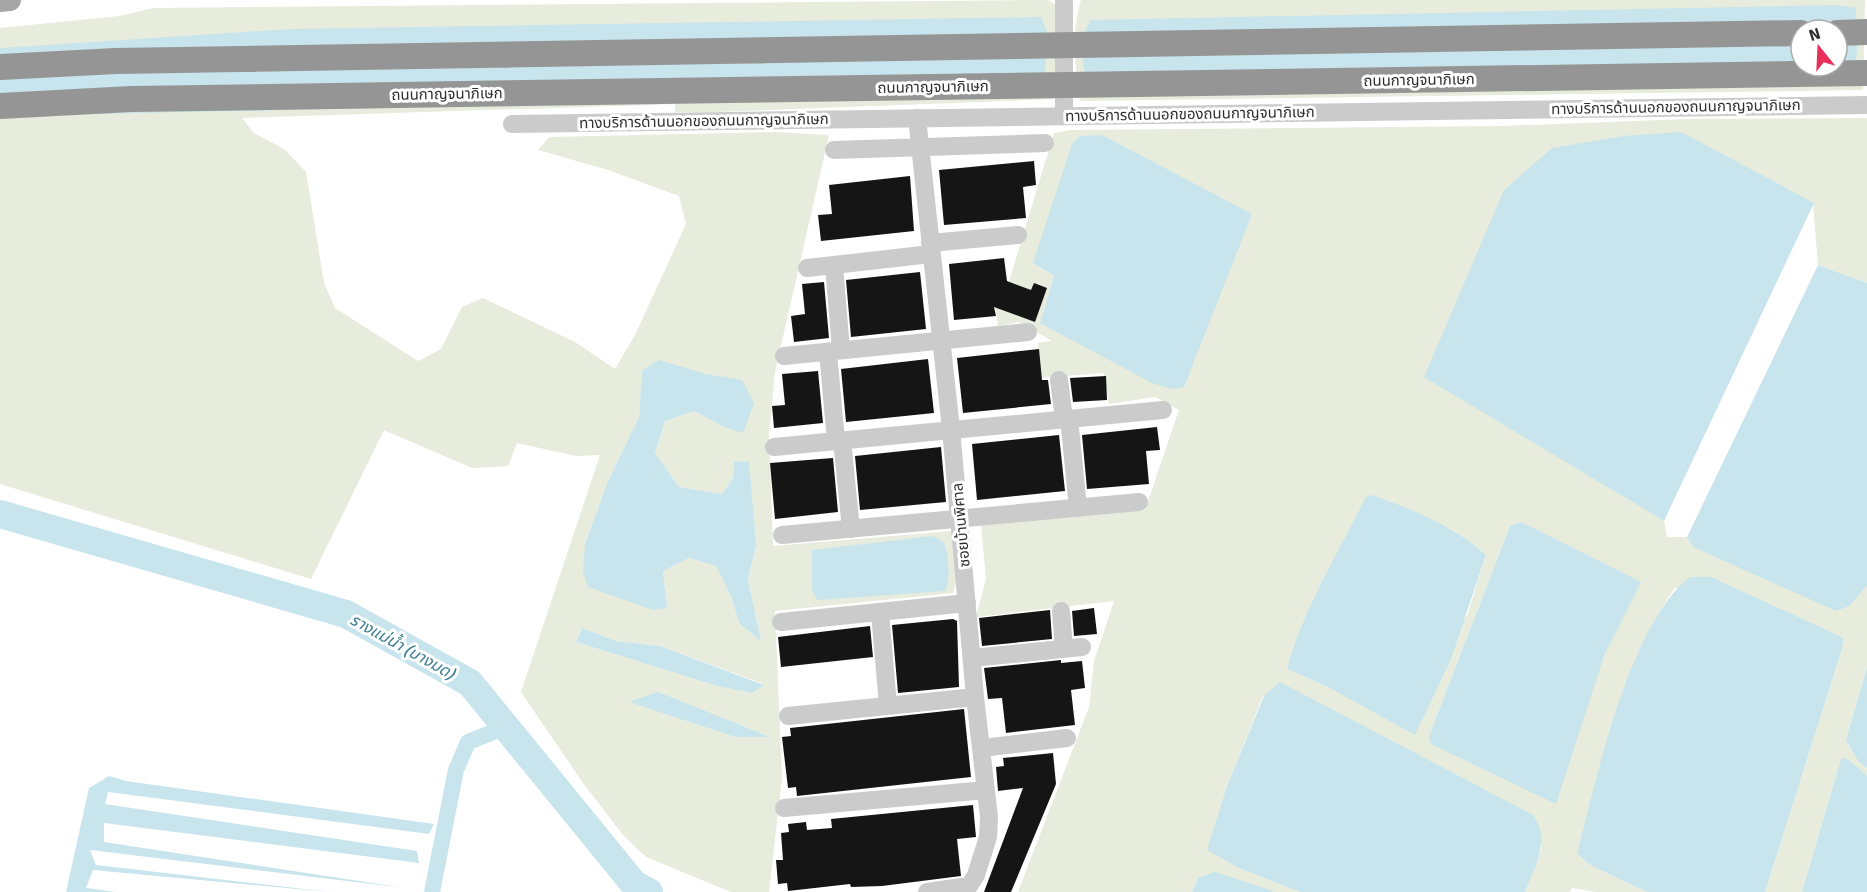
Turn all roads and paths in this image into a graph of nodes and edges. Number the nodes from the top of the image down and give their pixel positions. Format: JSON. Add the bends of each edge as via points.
{"nodes":[{"id":1,"x":10,"y":0,"type":"edge"},
{"id":2,"x":1064,"y":0,"type":"edge"},
{"id":3,"x":0,"y":1,"type":"edge"},
{"id":4,"x":1867,"y":32,"type":"edge"},
{"id":5,"x":1789,"y":33,"type":"edge"},
{"id":6,"x":1849,"y":33,"type":"edge"},
{"id":7,"x":0,"y":68,"type":"edge"},
{"id":8,"x":1867,"y":73,"type":"edge"},
{"id":9,"x":1867,"y":105,"type":"edge"},
{"id":10,"x":0,"y":106,"type":"edge"},
{"id":11,"x":1064,"y":116,"type":"junction"},
{"id":12,"x":917,"y":118,"type":"junction"},
{"id":13,"x":512,"y":124,"type":"dead end"},
{"id":14,"x":1045,"y":143,"type":"dead end"},
{"id":15,"x":921,"y":146,"type":"junction"},
{"id":16,"x":834,"y":150,"type":"dead end"},
{"id":17,"x":1018,"y":235,"type":"dead end"},
{"id":18,"x":930,"y":249,"type":"junction"},
{"id":19,"x":834,"y":265,"type":"junction"},
{"id":20,"x":807,"y":268,"type":"dead end"},
{"id":21,"x":1028,"y":332,"type":"dead end"},
{"id":22,"x":941,"y":340,"type":"junction"},
{"id":23,"x":835,"y":351,"type":"junction"},
{"id":24,"x":784,"y":356,"type":"dead end"},
{"id":25,"x":1059,"y":380,"type":"dead end"},
{"id":26,"x":1163,"y":410,"type":"dead end"},
{"id":27,"x":1067,"y":419,"type":"junction"},
{"id":28,"x":951,"y":429,"type":"junction"},
{"id":29,"x":839,"y":440,"type":"junction"},
{"id":30,"x":774,"y":447,"type":"dead end"},
{"id":31,"x":1139,"y":502,"type":"dead end"},
{"id":32,"x":1078,"y":508,"type":"junction"},
{"id":33,"x":960,"y":519,"type":"junction"},
{"id":34,"x":851,"y":529,"type":"junction"},
{"id":35,"x":782,"y":535,"type":"dead end"},
{"id":36,"x":967,"y":603,"type":"junction"},
{"id":37,"x":880,"y":612,"type":"junction"},
{"id":38,"x":1061,"y":612,"type":"dead end"},
{"id":39,"x":781,"y":622,"type":"dead end"},
{"id":40,"x":972,"y":658,"type":"junction"},
{"id":41,"x":975,"y":697,"type":"junction"},
{"id":42,"x":888,"y":706,"type":"junction"},
{"id":43,"x":788,"y":716,"type":"dead end"},
{"id":44,"x":1067,"y":738,"type":"dead end"},
{"id":45,"x":982,"y":748,"type":"junction"},
{"id":46,"x":986,"y":790,"type":"junction"},
{"id":47,"x":784,"y":808,"type":"dead end"},
{"id":48,"x":927,"y":892,"type":"edge"}],
"edges":[{"from":1,"to":3,"type":"main road"},
{"from":2,"to":11,"type":"street"},
{"from":4,"to":6,"type":"highway"},
{"from":5,"to":7,"type":"highway","bridge":true,"via":[[116,61]]},
{"from":8,"to":10,"type":"highway","name":"ถนนกาญจนาภิเษก","bridge":true,"via":[[131,99]]},
{"from":9,"to":11,"type":"street","name":"ทางบริการด้านนอกของถนนกาญจนาภิเษก"},
{"from":11,"to":12,"type":"street","name":"ทางบริการด้านนอกของถนนกาญจนาภิเษก"},
{"from":12,"to":13,"type":"street","name":"ทางบริการด้านนอกของถนนกาญจนาภิเษก"},
{"from":12,"to":15,"type":"street","name":"ซอยบ้านพิศาล"},
{"from":14,"to":15,"type":"street"},
{"from":15,"to":16,"type":"street"},
{"from":15,"to":18,"type":"street","name":"ซอยบ้านพิศาล"},
{"from":17,"to":18,"type":"street"},
{"from":18,"to":19,"type":"street"},
{"from":18,"to":22,"type":"street","name":"ซอยบ้านพิศาล"},
{"from":19,"to":20,"type":"street"},
{"from":19,"to":23,"type":"street"},
{"from":21,"to":22,"type":"street"},
{"from":22,"to":23,"type":"street"},
{"from":22,"to":28,"type":"street","name":"ซอยบ้านพิศาล"},
{"from":23,"to":24,"type":"street"},
{"from":23,"to":29,"type":"street"},
{"from":25,"to":27,"type":"street"},
{"from":26,"to":27,"type":"street"},
{"from":27,"to":28,"type":"street"},
{"from":27,"to":32,"type":"street"},
{"from":28,"to":29,"type":"street"},
{"from":28,"to":33,"type":"street","name":"ซอยบ้านพิศาล"},
{"from":29,"to":30,"type":"street"},
{"from":29,"to":34,"type":"street"},
{"from":31,"to":32,"type":"street"},
{"from":32,"to":33,"type":"street"},
{"from":33,"to":34,"type":"street"},
{"from":33,"to":36,"type":"street","name":"ซอยบ้านพิศาล"},
{"from":34,"to":35,"type":"street"},
{"from":36,"to":37,"type":"street"},
{"from":36,"to":40,"type":"street","name":"ซอยบ้านพิศาล"},
{"from":37,"to":39,"type":"street"},
{"from":37,"to":42,"type":"street"},
{"from":38,"to":40,"type":"street","via":[[1073,648]]},
{"from":40,"to":41,"type":"street","name":"ซอยบ้านพิศาล"},
{"from":41,"to":42,"type":"street"},
{"from":41,"to":45,"type":"street","name":"ซอยบ้านพิศาล"},
{"from":42,"to":43,"type":"street"},
{"from":44,"to":45,"type":"street"},
{"from":45,"to":46,"type":"street","name":"ซอยบ้านพิศาล"},
{"from":46,"to":47,"type":"street"},
{"from":46,"to":48,"type":"street","name":"ซอยบ้านพิศาล","via":[[988,837],[976,875],[969,886]]}]}
